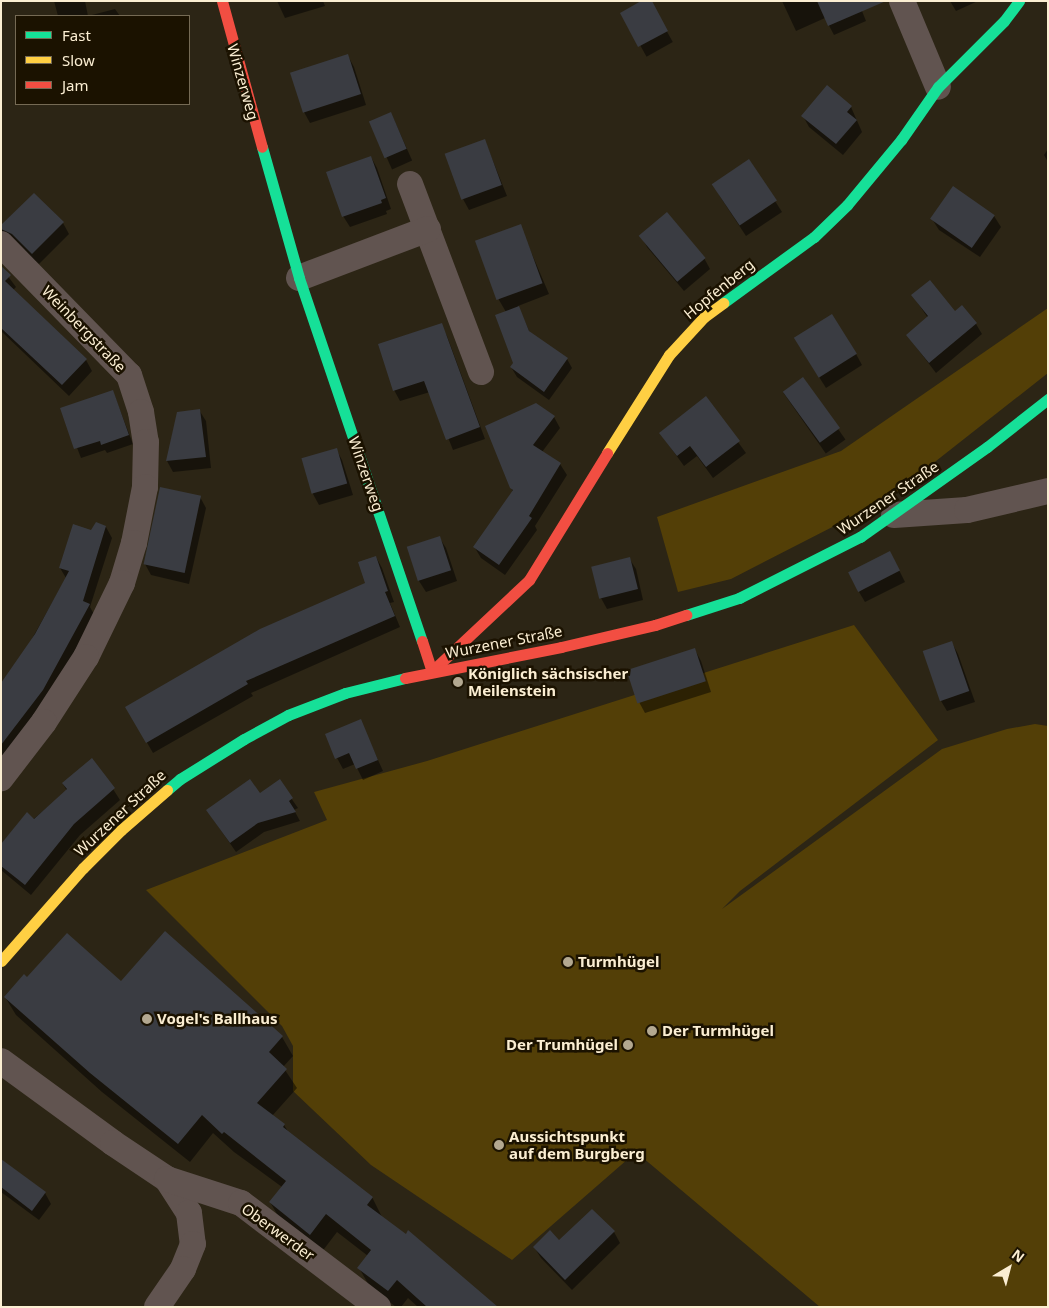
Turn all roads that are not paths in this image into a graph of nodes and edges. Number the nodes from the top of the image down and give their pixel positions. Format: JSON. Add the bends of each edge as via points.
{"nodes":[{"id":1,"x":222,"y":1,"type":"edge"},
{"id":2,"x":902,"y":1,"type":"edge"},
{"id":3,"x":1019,"y":1,"type":"edge"},
{"id":4,"x":938,"y":87,"type":"junction"},
{"id":5,"x":410,"y":184,"type":"dead end"},
{"id":6,"x":428,"y":229,"type":"junction"},
{"id":7,"x":1,"y":244,"type":"edge"},
{"id":8,"x":300,"y":278,"type":"junction"},
{"id":9,"x":481,"y":372,"type":"dead end"},
{"id":10,"x":1048,"y":399,"type":"edge"},
{"id":11,"x":1048,"y":492,"type":"edge"},
{"id":12,"x":894,"y":515,"type":"junction"},
{"id":13,"x":432,"y":671,"type":"junction"},
{"id":14,"x":1,"y":778,"type":"edge"},
{"id":15,"x":1,"y":961,"type":"edge"},
{"id":16,"x":1,"y":1061,"type":"edge"},
{"id":17,"x":167,"y":1179,"type":"junction"},
{"id":18,"x":157,"y":1307,"type":"edge"},
{"id":19,"x":378,"y":1307,"type":"edge"}],
"edges":[{"from":1,"to":8,"type":"street","name":"Winzerweg"},
{"from":2,"to":4,"type":"street"},
{"from":3,"to":4,"type":"street","name":"Hopfenberg","via":[[1004,21]]},
{"from":4,"to":13,"type":"street","name":"Hopfenberg","via":[[901,140],[814,238],[704,317],[670,355],[529,580]]},
{"from":5,"to":6,"type":"street"},
{"from":6,"to":8,"type":"street"},
{"from":6,"to":9,"type":"street"},
{"from":7,"to":14,"type":"street","name":"Weinbergstraße","via":[[129,375],[141,412],[146,442],[145,487],[122,583],[86,657],[44,722]]},
{"from":8,"to":13,"type":"street","name":"Winzerweg"},
{"from":10,"to":12,"type":"street","name":"Wurzener Straße"},
{"from":11,"to":12,"type":"street","via":[[967,510]]},
{"from":12,"to":13,"type":"street","name":"Wurzener Straße","via":[[860,537],[739,598],[655,625],[561,647]]},
{"from":13,"to":15,"type":"street","name":"Wurzener Straße","via":[[345,693],[288,715],[180,779],[83,868]]},
{"from":16,"to":17,"type":"street","name":"Oberwerder"},
{"from":17,"to":18,"type":"street","name":"Oberwerder","via":[[189,1213],[193,1244],[183,1269]]},
{"from":17,"to":19,"type":"street","name":"Oberwerder","via":[[241,1204]]}]}
